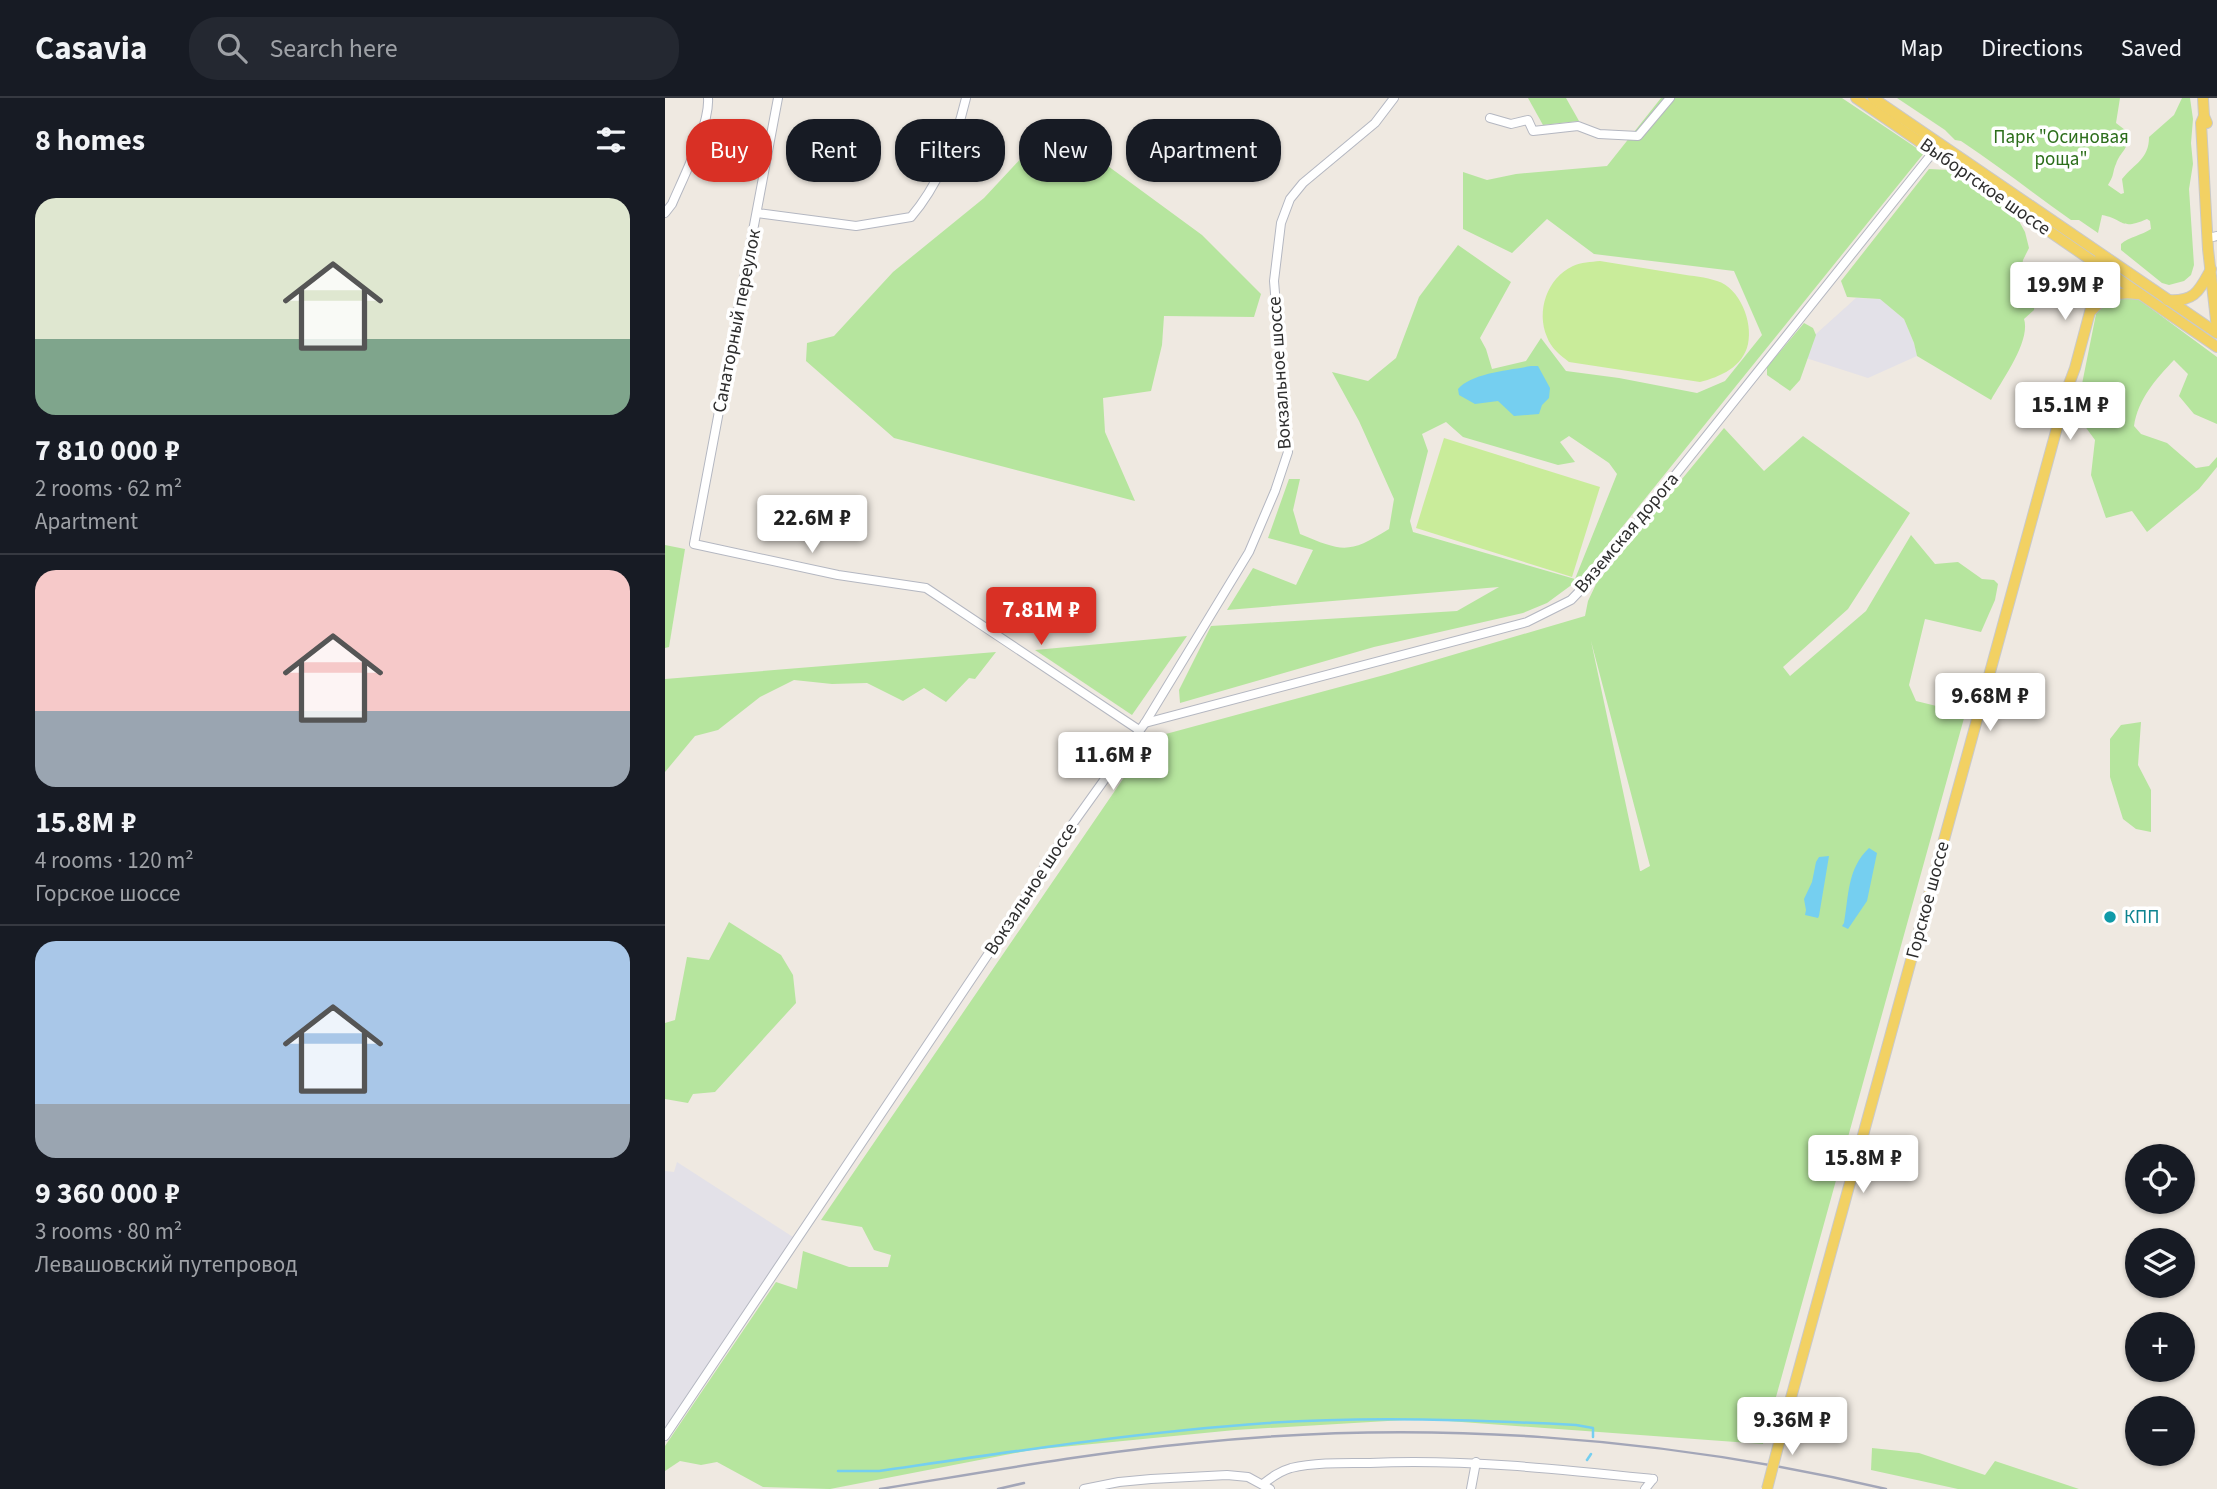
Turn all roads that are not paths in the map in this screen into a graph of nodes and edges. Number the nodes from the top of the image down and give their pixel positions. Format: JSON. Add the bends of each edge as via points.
{"nodes":[{"id":1,"x":708,"y":98,"type":"edge"},
{"id":2,"x":778,"y":98,"type":"edge"},
{"id":3,"x":966,"y":98,"type":"edge"},
{"id":4,"x":1394,"y":98,"type":"edge"},
{"id":5,"x":1670,"y":98,"type":"edge"},
{"id":6,"x":1856,"y":98,"type":"edge"},
{"id":7,"x":1873,"y":98,"type":"edge"},
{"id":8,"x":2203,"y":98,"type":"edge"},
{"id":9,"x":2204,"y":117,"type":"junction"},
{"id":10,"x":1490,"y":118,"type":"dead end"},
{"id":11,"x":1934,"y":151,"type":"junction"},
{"id":12,"x":665,"y":213,"type":"edge"},
{"id":13,"x":757,"y":213,"type":"junction"},
{"id":14,"x":2215,"y":236,"type":"edge"},
{"id":15,"x":2099,"y":262,"type":"junction"},
{"id":16,"x":2214,"y":271,"type":"edge"},
{"id":17,"x":2138,"y":294,"type":"junction"},
{"id":18,"x":2168,"y":300,"type":"junction"},
{"id":19,"x":2090,"y":312,"type":"junction"},
{"id":20,"x":2217,"y":331,"type":"edge"},
{"id":21,"x":2217,"y":347,"type":"edge"},
{"id":22,"x":2069,"y":384,"type":"junction"},
{"id":23,"x":1142,"y":727,"type":"junction"},
{"id":24,"x":665,"y":1436,"type":"edge"},
{"id":25,"x":1476,"y":1462,"type":"junction"},
{"id":26,"x":1266,"y":1486,"type":"edge"},
{"id":27,"x":1088,"y":1489,"type":"edge"},
{"id":28,"x":1471,"y":1489,"type":"edge"},
{"id":29,"x":1645,"y":1489,"type":"edge"},
{"id":30,"x":1767,"y":1489,"type":"edge"}],
"edges":[{"from":1,"to":12,"type":"street","via":[[701,133]]},
{"from":2,"to":13,"type":"street","name":"Санаторный переулок"},
{"from":3,"to":13,"type":"street","via":[[945,163],[912,217],[856,226]]},
{"from":4,"to":23,"type":"street","name":"Вокзальное шоссе","via":[[1374,123],[1290,199],[1281,223],[1274,281],[1288,452],[1249,552]]},
{"from":5,"to":10,"type":"street","via":[[1638,136],[1599,134],[1578,126],[1533,131],[1528,120],[1511,124]]},
{"from":6,"to":11,"type":"main road","name":"Выборгское шоссе"},
{"from":7,"to":15,"type":"main road","name":"Выборгское шоссе"},
{"from":8,"to":9,"type":"main road"},
{"from":9,"to":14,"type":"main road"},
{"from":9,"to":16,"type":"main road","via":[[2203,178]]},
{"from":11,"to":15,"type":"main road","name":"Выборгское шоссе"},
{"from":11,"to":23,"type":"street","name":"Вяземская дорога","via":[[1571,600],[1527,622]]},
{"from":13,"to":23,"type":"street","name":"Санаторный переулок","via":[[694,544],[838,575],[926,588]]},
{"from":14,"to":16,"type":"main road"},
{"from":15,"to":17,"type":"main road","name":"Выборгское шоссе"},
{"from":15,"to":18,"type":"main road","name":"Выборгское шоссе"},
{"from":15,"to":19,"type":"main road","name":"Горское шоссе"},
{"from":15,"to":22,"type":"main road","name":"Горское шоссе","via":[[2069,367]]},
{"from":16,"to":18,"type":"main road","via":[[2195,295]]},
{"from":16,"to":20,"type":"main road"},
{"from":17,"to":19,"type":"main road","via":[[2115,294]]},
{"from":17,"to":21,"type":"main road","name":"Выборгское шоссе"},
{"from":18,"to":20,"type":"main road","name":"Выборгское шоссе"},
{"from":19,"to":22,"type":"main road","name":"Горское шоссе"},
{"from":22,"to":30,"type":"main road","name":"Горское шоссе","bridge":true},
{"from":23,"to":24,"type":"street","name":"Вокзальное шоссе","via":[[1069,829]]},
{"from":25,"to":26,"type":"street","via":[[1323,1464],[1281,1471]]},
{"from":25,"to":28,"type":"street"},
{"from":25,"to":29,"type":"street","via":[[1653,1479]]},
{"from":26,"to":27,"type":"street","via":[[1248,1477],[1227,1475],[1151,1479]]}]}
